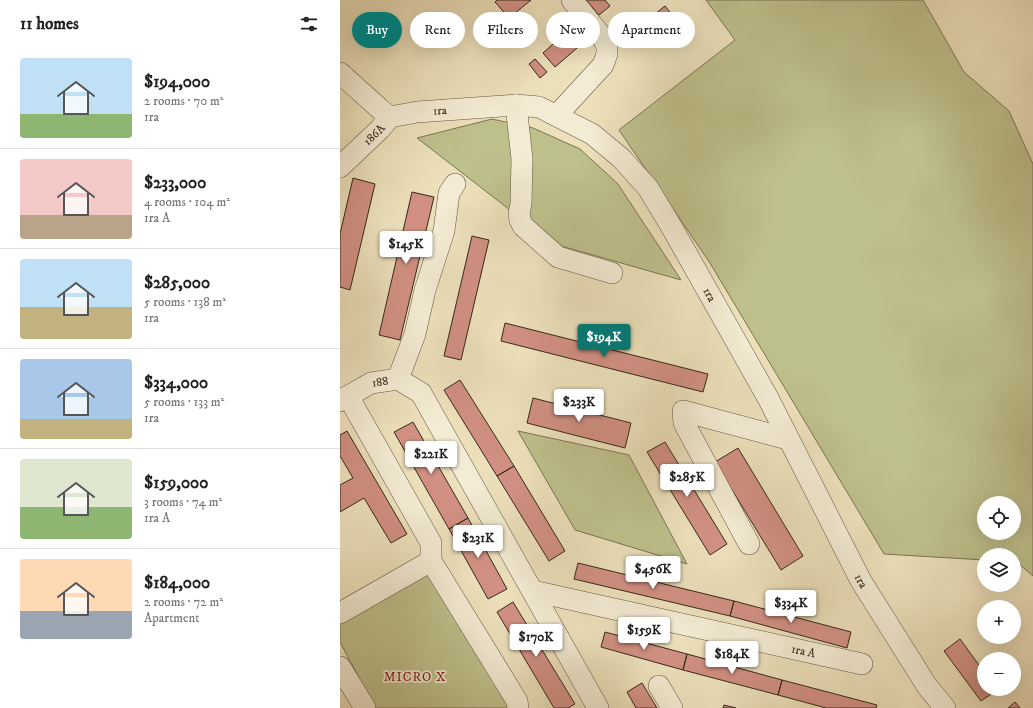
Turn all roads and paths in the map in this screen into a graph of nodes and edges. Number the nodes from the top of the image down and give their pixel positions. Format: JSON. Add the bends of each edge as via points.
{"nodes":[{"id":1,"x":572,"y":0,"type":"edge"},
{"id":2,"x":340,"y":73,"type":"edge"},
{"id":3,"x":516,"y":105,"type":"junction"},
{"id":4,"x":557,"y":115,"type":"junction"},
{"id":5,"x":390,"y":117,"type":"junction"},
{"id":6,"x":340,"y":167,"type":"edge"},
{"id":7,"x":456,"y":184,"type":"dead end"},
{"id":8,"x":612,"y":273,"type":"dead end"},
{"id":9,"x":398,"y":379,"type":"junction"},
{"id":10,"x":344,"y":399,"type":"edge"},
{"id":11,"x":788,"y":439,"type":"junction"},
{"id":12,"x":749,"y":544,"type":"dead end"},
{"id":13,"x":431,"y":561,"type":"junction"},
{"id":14,"x":533,"y":591,"type":"junction"},
{"id":15,"x":340,"y":613,"type":"edge"},
{"id":16,"x":862,"y":664,"type":"dead end"},
{"id":17,"x":340,"y":667,"type":"edge"},
{"id":18,"x":659,"y":686,"type":"dead end"},
{"id":19,"x":365,"y":708,"type":"edge"},
{"id":20,"x":518,"y":708,"type":"edge"},
{"id":21,"x":598,"y":708,"type":"edge"},
{"id":22,"x":672,"y":708,"type":"edge"},
{"id":23,"x":945,"y":708,"type":"edge"}],
"edges":[{"from":1,"to":4,"type":"street","via":[[603,38],[608,54],[603,65]]},
{"from":2,"to":5,"type":"street"},
{"from":3,"to":4,"type":"street","name":"1ra","via":[[539,107]]},
{"from":3,"to":5,"type":"street","name":"1ra","via":[[417,112]]},
{"from":3,"to":8,"type":"street","via":[[522,159],[519,213],[523,226],[558,257]]},
{"from":4,"to":11,"type":"street","name":"1ra","via":[[592,134],[621,158],[648,188],[764,391]]},
{"from":5,"to":6,"type":"street","name":"186A"},
{"from":7,"to":9,"type":"street","via":[[450,193],[444,231],[425,290],[415,334]]},
{"from":9,"to":10,"type":"street","name":"188","via":[[371,383]]},
{"from":9,"to":14,"type":"street","name":"188","via":[[421,393]]},
{"from":10,"to":13,"type":"street","via":[[432,543]]},
{"from":11,"to":12,"type":"street","via":[[683,411],[684,423]]},
{"from":11,"to":23,"type":"street","name":"1ra","via":[[861,581],[927,686]]},
{"from":13,"to":15,"type":"street"},
{"from":13,"to":20,"type":"street","via":[[517,701]]},
{"from":14,"to":16,"type":"street","name":"1ra A"},
{"from":14,"to":21,"type":"street"},
{"from":17,"to":19,"type":"street"},
{"from":18,"to":22,"type":"street"}]}
